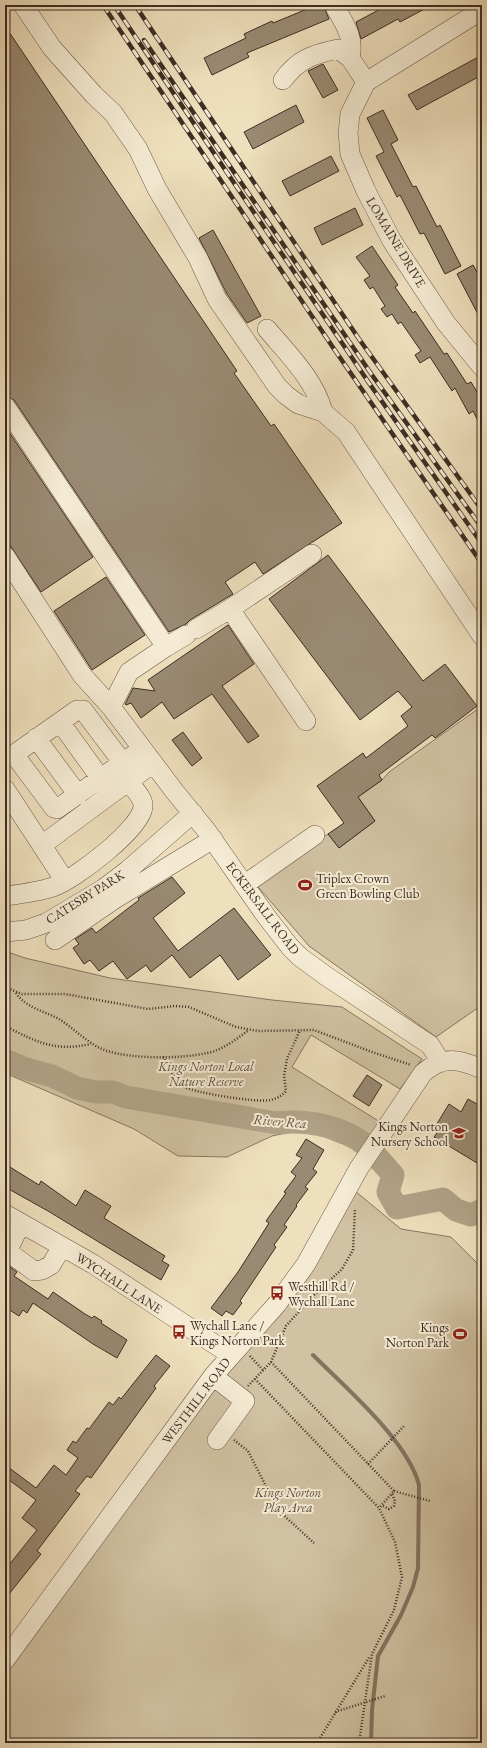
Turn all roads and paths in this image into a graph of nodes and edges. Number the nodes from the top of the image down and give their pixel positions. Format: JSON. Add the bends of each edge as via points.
{"nodes":[{"id":1,"x":23,"y":5,"type":"edge"},
{"id":2,"x":334,"y":5,"type":"edge"},
{"id":3,"x":482,"y":10,"type":"edge"},
{"id":4,"x":350,"y":58,"type":"junction"},
{"id":5,"x":282,"y":80,"type":"dead end"},
{"id":6,"x":366,"y":82,"type":"junction"},
{"id":7,"x":267,"y":329,"type":"dead end"},
{"id":8,"x":482,"y":367,"type":"edge"},
{"id":9,"x":5,"y":406,"type":"edge"},
{"id":10,"x":323,"y":412,"type":"junction"},
{"id":11,"x":312,"y":554,"type":"dead end"},
{"id":12,"x":5,"y":556,"type":"edge"},
{"id":13,"x":230,"y":609,"type":"junction"},
{"id":14,"x":482,"y":636,"type":"edge"},
{"id":15,"x":166,"y":647,"type":"junction"},
{"id":16,"x":112,"y":707,"type":"junction"},
{"id":17,"x":60,"y":722,"type":"junction"},
{"id":18,"x":306,"y":722,"type":"dead end"},
{"id":19,"x":36,"y":738,"type":"junction"},
{"id":20,"x":148,"y":756,"type":"junction"},
{"id":21,"x":125,"y":772,"type":"junction"},
{"id":22,"x":101,"y":779,"type":"junction"},
{"id":23,"x":5,"y":789,"type":"edge"},
{"id":24,"x":78,"y":795,"type":"junction"},
{"id":25,"x":193,"y":813,"type":"junction"},
{"id":26,"x":315,"y":835,"type":"dead end"},
{"id":27,"x":213,"y":839,"type":"junction"},
{"id":28,"x":42,"y":845,"type":"junction"},
{"id":29,"x":65,"y":881,"type":"junction"},
{"id":30,"x":244,"y":885,"type":"junction"},
{"id":31,"x":5,"y":896,"type":"edge"},
{"id":32,"x":5,"y":932,"type":"edge"},
{"id":33,"x":55,"y":940,"type":"dead end"},
{"id":34,"x":5,"y":987,"type":"edge"},
{"id":35,"x":16,"y":993,"type":"junction"},
{"id":36,"x":5,"y":1026,"type":"edge"},
{"id":37,"x":249,"y":1030,"type":"junction"},
{"id":38,"x":300,"y":1030,"type":"junction"},
{"id":39,"x":92,"y":1044,"type":"junction"},
{"id":40,"x":163,"y":1057,"type":"junction"},
{"id":41,"x":440,"y":1062,"type":"junction"},
{"id":42,"x":482,"y":1069,"type":"edge"},
{"id":43,"x":423,"y":1073,"type":"junction"},
{"id":44,"x":355,"y":1202,"type":"dead end"},
{"id":45,"x":13,"y":1219,"type":"edge"},
{"id":46,"x":62,"y":1247,"type":"junction"},
{"id":47,"x":7,"y":1250,"type":"edge"},
{"id":48,"x":236,"y":1351,"type":"junction"},
{"id":49,"x":271,"y":1362,"type":"junction"},
{"id":50,"x":263,"y":1370,"type":"junction"},
{"id":51,"x":213,"y":1376,"type":"junction"},
{"id":52,"x":405,"y":1426,"type":"dead end"},
{"id":53,"x":220,"y":1436,"type":"joint"},
{"id":54,"x":368,"y":1464,"type":"junction"},
{"id":55,"x":394,"y":1492,"type":"junction"},
{"id":56,"x":392,"y":1494,"type":"junction"},
{"id":57,"x":430,"y":1501,"type":"dead end"},
{"id":58,"x":382,"y":1506,"type":"junction"},
{"id":59,"x":379,"y":1508,"type":"junction"},
{"id":60,"x":314,"y":1543,"type":"dead end"},
{"id":61,"x":372,"y":1654,"type":"junction"},
{"id":62,"x":5,"y":1659,"type":"edge"},
{"id":63,"x":385,"y":1696,"type":"dead end"},
{"id":64,"x":364,"y":1702,"type":"junction"},
{"id":65,"x":335,"y":1712,"type":"junction"},
{"id":66,"x":317,"y":1743,"type":"edge"},
{"id":67,"x":359,"y":1743,"type":"edge"}],
"edges":[{"from":1,"to":10,"type":"street","via":[[52,48],[113,113],[138,149],[157,189],[198,258],[217,299],[278,386],[298,404]]},
{"from":2,"to":4,"type":"street","via":[[353,47]]},
{"from":3,"to":6,"type":"street"},
{"from":4,"to":5,"type":"street","via":[[338,49],[315,54],[292,67]]},
{"from":4,"to":6,"type":"street"},
{"from":6,"to":8,"type":"street","name":"LOMAINE DRIVE","via":[[350,114],[350,154],[366,192],[392,241],[446,323]]},
{"from":7,"to":10,"type":"street","via":[[306,377],[320,400]]},
{"from":9,"to":15,"type":"street"},
{"from":10,"to":14,"type":"street","via":[[346,432]]},
{"from":11,"to":13,"type":"street"},
{"from":12,"to":16,"type":"street","name":"ECKERSALL ROAD","via":[[82,676]]},
{"from":13,"to":15,"type":"street"},
{"from":13,"to":18,"type":"street"},
{"from":15,"to":16,"type":"street","via":[[129,672]]},
{"from":16,"to":20,"type":"street","name":"ECKERSALL ROAD"},
{"from":17,"to":19,"type":"street"},
{"from":17,"to":21,"type":"street","via":[[77,710],[83,710]]},
{"from":17,"to":22,"type":"street"},
{"from":19,"to":24,"type":"street"},
{"from":19,"to":24,"type":"street","via":[[18,751],[16,757],[54,808],[58,809]]},
{"from":20,"to":21,"type":"street"},
{"from":20,"to":25,"type":"street","name":"ECKERSALL ROAD"},
{"from":21,"to":22,"type":"street"},
{"from":21,"to":28,"type":"street"},
{"from":21,"to":29,"type":"street","via":[[143,801],[142,811],[134,824],[105,853]]},
{"from":22,"to":24,"type":"street"},
{"from":23,"to":28,"type":"street"},
{"from":25,"to":27,"type":"street","name":"ECKERSALL ROAD"},
{"from":25,"to":32,"type":"street","name":"CATESBY PARK","via":[[103,889],[46,923],[26,930]]},
{"from":26,"to":30,"type":"street"},
{"from":27,"to":30,"type":"street","name":"ECKERSALL ROAD"},
{"from":27,"to":33,"type":"street","via":[[115,899]]},
{"from":28,"to":29,"type":"street"},
{"from":29,"to":31,"type":"street","via":[[54,887]]},
{"from":30,"to":41,"type":"street","name":"ECKERSALL ROAD","via":[[300,957],[430,1045]]},
{"from":34,"to":35,"type":"path"},
{"from":35,"to":37,"type":"path","via":[[66,994],[148,1009],[189,1007]]},
{"from":35,"to":39,"type":"path","via":[[22,1001],[58,1018]]},
{"from":36,"to":39,"type":"path","via":[[39,1043],[73,1048]]},
{"from":37,"to":38,"type":"path"},
{"from":37,"to":40,"type":"path","via":[[227,1045],[207,1053]]},
{"from":38,"to":40,"type":"path","via":[[287,1059],[284,1076],[286,1091],[282,1096],[269,1100],[228,1098],[185,1087]]},
{"from":38,"to":43,"type":"path","via":[[321,1032],[409,1063]]},
{"from":39,"to":40,"type":"path","via":[[107,1051]]},
{"from":41,"to":42,"type":"street","via":[[461,1062]]},
{"from":41,"to":43,"type":"street","name":"WESTHILL ROAD"},
{"from":43,"to":48,"type":"street","name":"WESTHILL ROAD","via":[[359,1168],[306,1264],[277,1304]]},
{"from":44,"to":49,"type":"path","via":[[353,1250],[342,1269],[286,1326]]},
{"from":45,"to":46,"type":"street","name":"WYCHALL LANE"},
{"from":45,"to":47,"type":"street"},
{"from":46,"to":47,"type":"street","via":[[51,1265],[34,1271]]},
{"from":46,"to":48,"type":"street","name":"WYCHALL LANE"},
{"from":48,"to":50,"type":"path"},
{"from":48,"to":51,"type":"street","name":"WESTHILL ROAD"},
{"from":49,"to":50,"type":"path"},
{"from":49,"to":54,"type":"path"},
{"from":50,"to":59,"type":"path","via":[[255,1379]]},
{"from":51,"to":53,"type":"street","via":[[245,1401]]},
{"from":51,"to":62,"type":"street","name":"WESTHILL ROAD"},
{"from":52,"to":54,"type":"path"},
{"from":53,"to":60,"type":"path","via":[[248,1452],[278,1510]]},
{"from":54,"to":55,"type":"path"},
{"from":55,"to":56,"type":"path"},
{"from":55,"to":57,"type":"path"},
{"from":56,"to":58,"type":"path"},
{"from":56,"to":58,"type":"path","via":[[394,1506]]},
{"from":58,"to":59,"type":"path"},
{"from":59,"to":61,"type":"path","via":[[395,1542],[402,1577],[394,1610]]},
{"from":61,"to":64,"type":"path"},
{"from":61,"to":65,"type":"path"},
{"from":63,"to":64,"type":"path"},
{"from":64,"to":65,"type":"path"},
{"from":64,"to":67,"type":"path"},
{"from":65,"to":66,"type":"path"}]}
